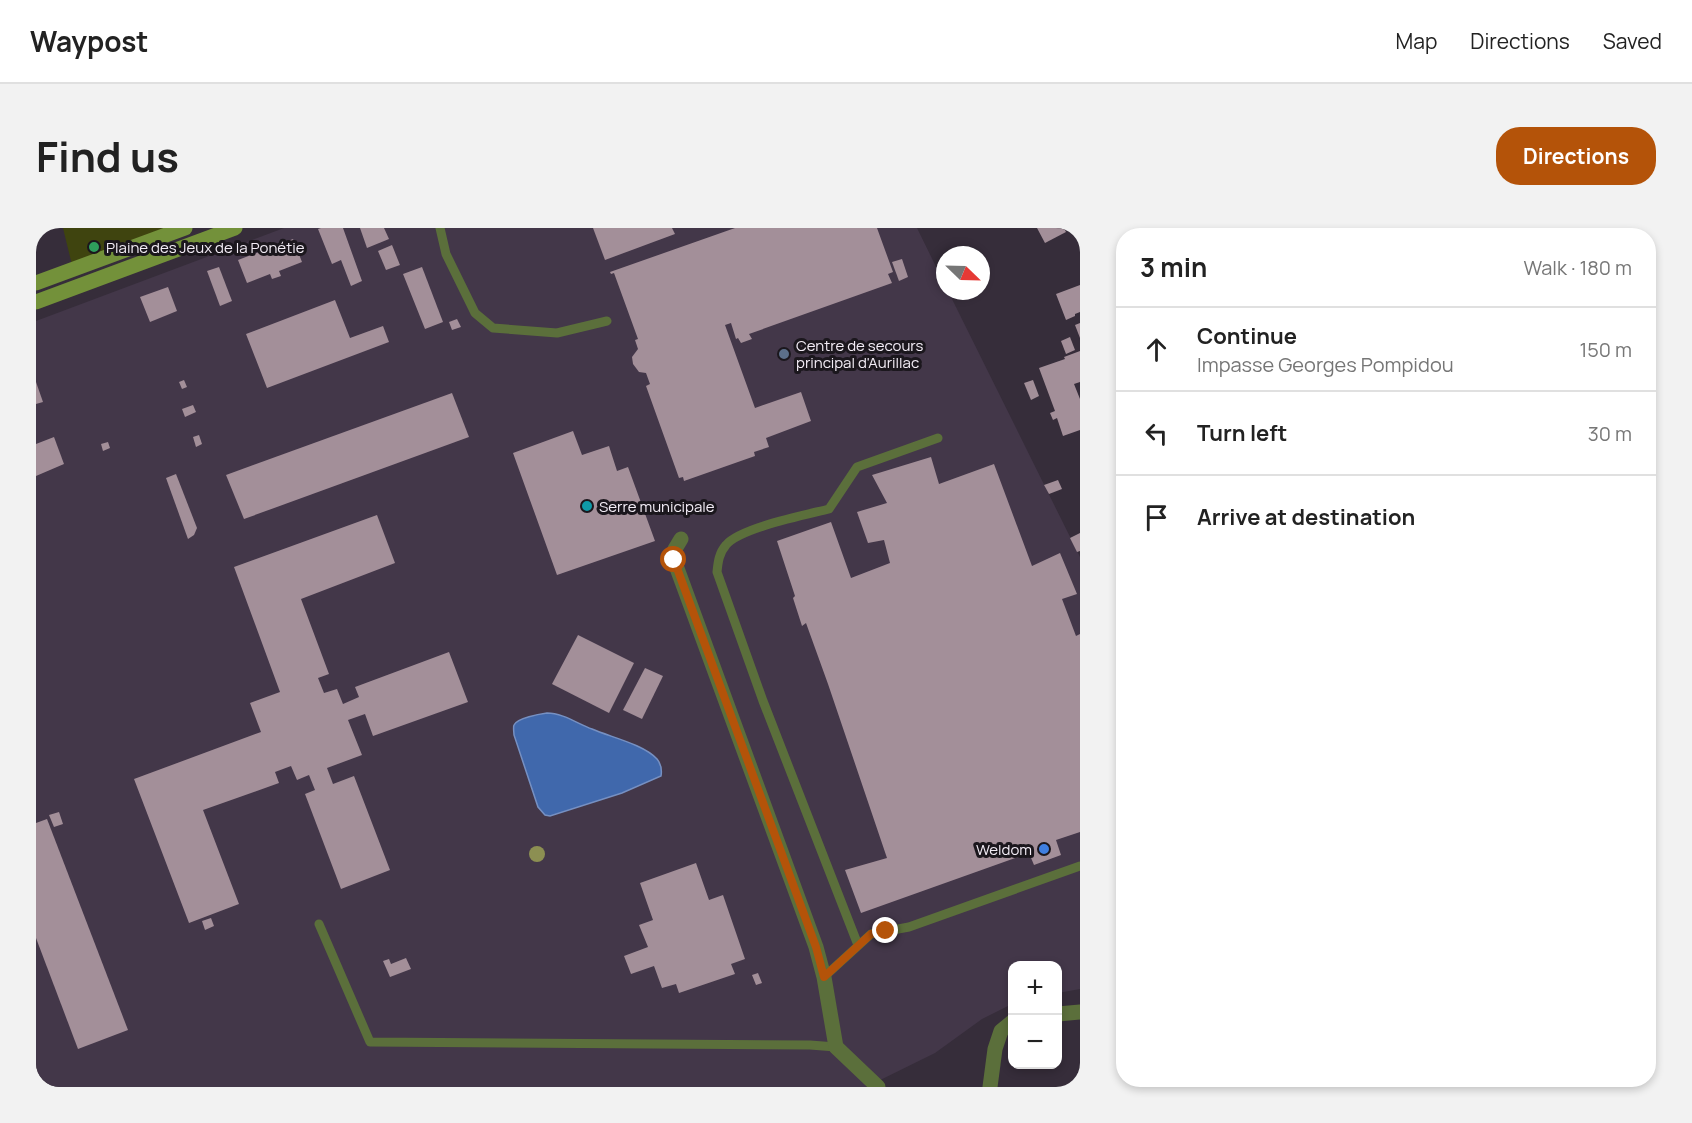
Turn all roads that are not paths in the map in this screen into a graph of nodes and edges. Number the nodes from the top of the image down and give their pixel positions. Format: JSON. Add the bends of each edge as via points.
{"nodes":[{"id":1,"x":185,"y":228,"type":"edge"},
{"id":2,"x":235,"y":228,"type":"edge"},
{"id":3,"x":440,"y":228,"type":"edge"},
{"id":4,"x":36,"y":283,"type":"edge"},
{"id":5,"x":36,"y":302,"type":"edge"},
{"id":6,"x":608,"y":321,"type":"dead end"},
{"id":7,"x":938,"y":438,"type":"dead end"},
{"id":8,"x":681,"y":539,"type":"dead end"},
{"id":9,"x":1080,"y":866,"type":"edge"},
{"id":10,"x":319,"y":924,"type":"dead end"},
{"id":11,"x":858,"y":945,"type":"junction"},
{"id":12,"x":824,"y":977,"type":"junction"},
{"id":13,"x":1080,"y":1012,"type":"edge"},
{"id":14,"x":1062,"y":1014,"type":"edge"},
{"id":15,"x":1008,"y":1025,"type":"edge"},
{"id":16,"x":836,"y":1047,"type":"junction"},
{"id":17,"x":878,"y":1087,"type":"edge"},
{"id":18,"x":990,"y":1087,"type":"edge"}],
"edges":[{"from":1,"to":4,"type":"street"},
{"from":2,"to":5,"type":"street"},
{"from":3,"to":6,"type":"lane","via":[[446,255],[475,313],[493,328],[557,333]]},
{"from":7,"to":11,"type":"lane","via":[[857,467],[829,508],[735,537],[718,558],[717,572],[763,701]]},
{"from":8,"to":12,"type":"street","via":[[674,560]]},
{"from":9,"to":11,"type":"lane","via":[[909,927],[871,934]]},
{"from":10,"to":16,"type":"lane","via":[[370,1042]]},
{"from":11,"to":12,"type":"lane"},
{"from":12,"to":16,"type":"street"},
{"from":13,"to":14,"type":"street"},
{"from":15,"to":18,"type":"street","via":[[1001,1031],[995,1049]]},
{"from":16,"to":17,"type":"street"}]}
